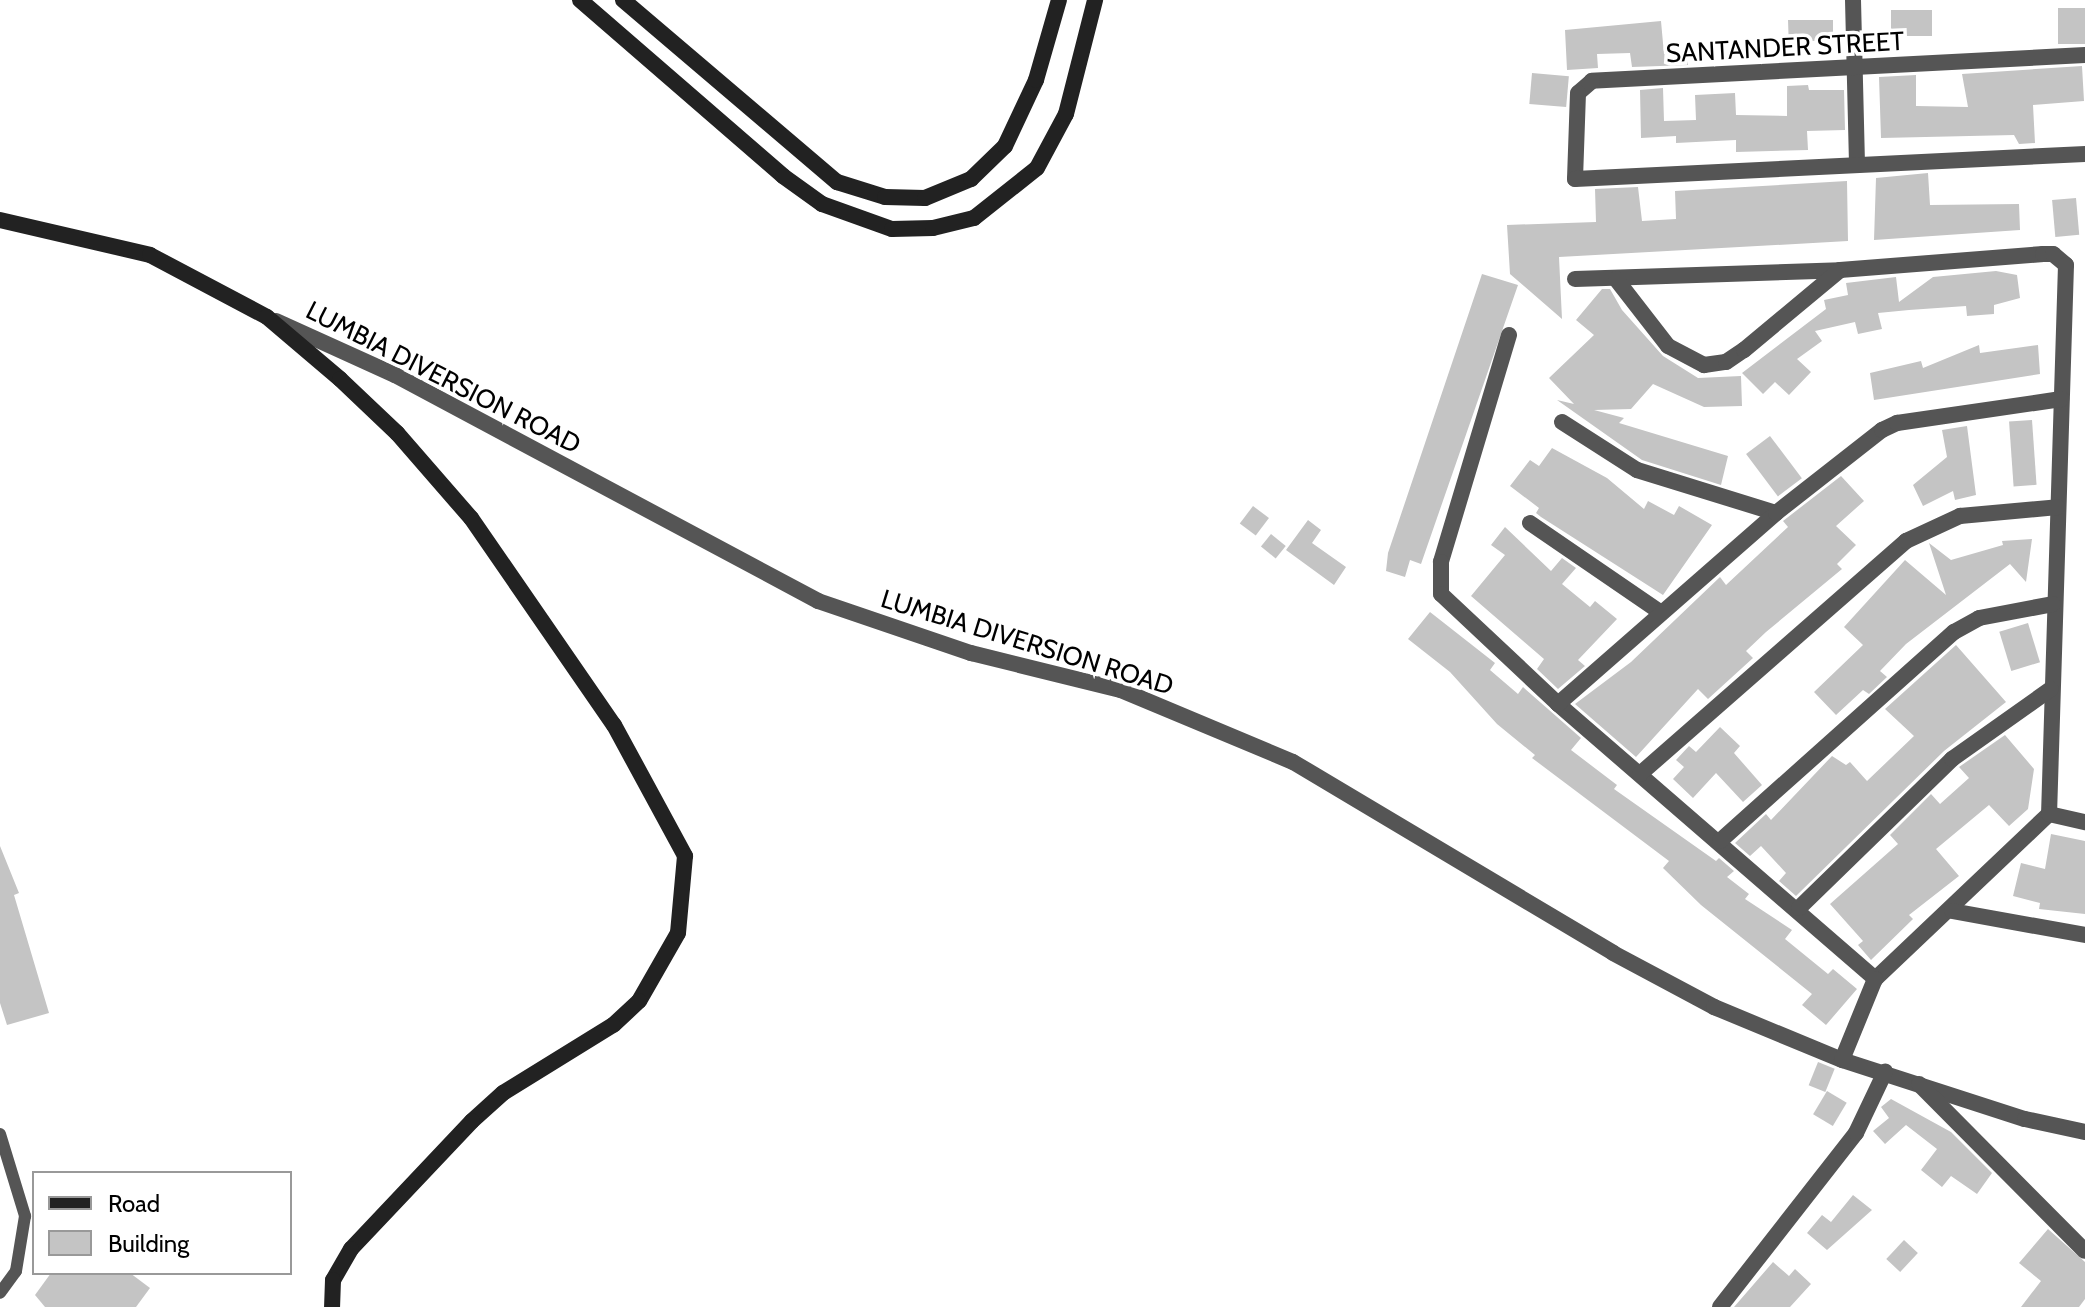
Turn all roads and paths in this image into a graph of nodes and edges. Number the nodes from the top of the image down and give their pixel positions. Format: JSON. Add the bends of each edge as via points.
{"nodes":[{"id":1,"x":580,"y":0,"type":"edge"},
{"id":2,"x":623,"y":0,"type":"edge"},
{"id":3,"x":1059,"y":0,"type":"edge"},
{"id":4,"x":1095,"y":0,"type":"edge"},
{"id":5,"x":1853,"y":0,"type":"edge"},
{"id":6,"x":2085,"y":55,"type":"edge"},
{"id":7,"x":1855,"y":70,"type":"junction"},
{"id":8,"x":2085,"y":154,"type":"edge"},
{"id":9,"x":1857,"y":165,"type":"junction"},
{"id":10,"x":0,"y":220,"type":"edge"},
{"id":11,"x":1840,"y":270,"type":"junction"},
{"id":12,"x":1575,"y":279,"type":"dead end"},
{"id":13,"x":1616,"y":279,"type":"junction"},
{"id":14,"x":267,"y":317,"type":"junction"},
{"id":15,"x":1509,"y":335,"type":"dead end"},
{"id":16,"x":2061,"y":399,"type":"junction"},
{"id":17,"x":1562,"y":422,"type":"dead end"},
{"id":18,"x":2058,"y":507,"type":"junction"},
{"id":19,"x":1776,"y":513,"type":"junction"},
{"id":20,"x":1530,"y":523,"type":"dead end"},
{"id":21,"x":2053,"y":604,"type":"junction"},
{"id":22,"x":1660,"y":612,"type":"junction"},
{"id":23,"x":2051,"y":689,"type":"junction"},
{"id":24,"x":1558,"y":704,"type":"junction"},
{"id":25,"x":1640,"y":774,"type":"junction"},
{"id":26,"x":2049,"y":814,"type":"junction"},
{"id":27,"x":2085,"y":822,"type":"edge"},
{"id":28,"x":1720,"y":841,"type":"junction"},
{"id":29,"x":1799,"y":908,"type":"junction"},
{"id":30,"x":1952,"y":911,"type":"junction"},
{"id":31,"x":2085,"y":935,"type":"edge"},
{"id":32,"x":1875,"y":979,"type":"junction"},
{"id":33,"x":1842,"y":1060,"type":"junction"},
{"id":34,"x":1885,"y":1072,"type":"junction"},
{"id":35,"x":1917,"y":1082,"type":"junction"},
{"id":36,"x":2085,"y":1132,"type":"edge"},
{"id":37,"x":0,"y":1134,"type":"edge"},
{"id":38,"x":2085,"y":1251,"type":"edge"},
{"id":39,"x":332,"y":1289,"type":"junction"},
{"id":40,"x":0,"y":1293,"type":"edge"},
{"id":41,"x":332,"y":1307,"type":"edge"},
{"id":42,"x":340,"y":1307,"type":"edge"},
{"id":43,"x":1720,"y":1307,"type":"edge"}],
"edges":[{"from":1,"to":4,"type":"street","via":[[783,176],[822,204],[892,229],[933,228],[974,218],[1037,168],[1066,114]]},
{"from":2,"to":3,"type":"street","via":[[837,182],[885,197],[925,198],[971,179],[1005,146],[1036,80]]},
{"from":5,"to":7,"type":"street"},
{"from":6,"to":7,"type":"street","name":"SANTANDER STREET"},
{"from":7,"to":9,"type":"street"},
{"from":7,"to":9,"type":"street","name":"SANTANDER STREET","via":[[1586,83],[1577,101],[1575,179]]},
{"from":8,"to":9,"type":"street"},
{"from":10,"to":14,"type":"street","via":[[150,255]]},
{"from":11,"to":13,"type":"street"},
{"from":11,"to":13,"type":"street","via":[[1744,350],[1726,362],[1704,365],[1668,346]]},
{"from":11,"to":16,"type":"street","via":[[2043,254],[2061,259],[2067,273]]},
{"from":12,"to":13,"type":"street"},
{"from":14,"to":33,"type":"street","name":"LUMBIA DIVERSION ROAD","via":[[395,375],[818,601],[971,653],[1121,690],[1293,762],[1613,953],[1714,1007]]},
{"from":14,"to":39,"type":"street","via":[[397,433],[471,518],[614,725],[685,856],[678,933],[639,1001],[613,1025],[503,1093],[472,1121],[351,1249]]},
{"from":15,"to":24,"type":"street","via":[[1437,580],[1447,602]]},
{"from":16,"to":18,"type":"street"},
{"from":16,"to":19,"type":"street","via":[[1897,423],[1866,441]]},
{"from":17,"to":19,"type":"street","via":[[1637,470]]},
{"from":18,"to":21,"type":"street"},
{"from":18,"to":25,"type":"street","via":[[1960,516],[1906,541]]},
{"from":19,"to":22,"type":"street"},
{"from":20,"to":22,"type":"street"},
{"from":21,"to":23,"type":"street"},
{"from":21,"to":28,"type":"street","via":[[1979,618],[1954,632]]},
{"from":22,"to":24,"type":"street"},
{"from":23,"to":26,"type":"street"},
{"from":23,"to":29,"type":"street","via":[[1952,759]]},
{"from":24,"to":25,"type":"street"},
{"from":25,"to":28,"type":"street"},
{"from":26,"to":27,"type":"street"},
{"from":26,"to":30,"type":"street"},
{"from":28,"to":29,"type":"street"},
{"from":29,"to":32,"type":"street"},
{"from":30,"to":31,"type":"street"},
{"from":30,"to":32,"type":"street"},
{"from":32,"to":33,"type":"street"},
{"from":33,"to":34,"type":"street","name":"LUMBIA DIVERSION ROAD"},
{"from":34,"to":35,"type":"street","name":"LUMBIA DIVERSION ROAD"},
{"from":34,"to":43,"type":"street","via":[[1856,1133]]},
{"from":35,"to":36,"type":"street","name":"LUMBIA DIVERSION ROAD","via":[[2025,1119]]},
{"from":35,"to":38,"type":"street"},
{"from":37,"to":40,"type":"lane","via":[[25,1216],[16,1271]]},
{"from":39,"to":41,"type":"street"},
{"from":39,"to":42,"type":"street"}]}
